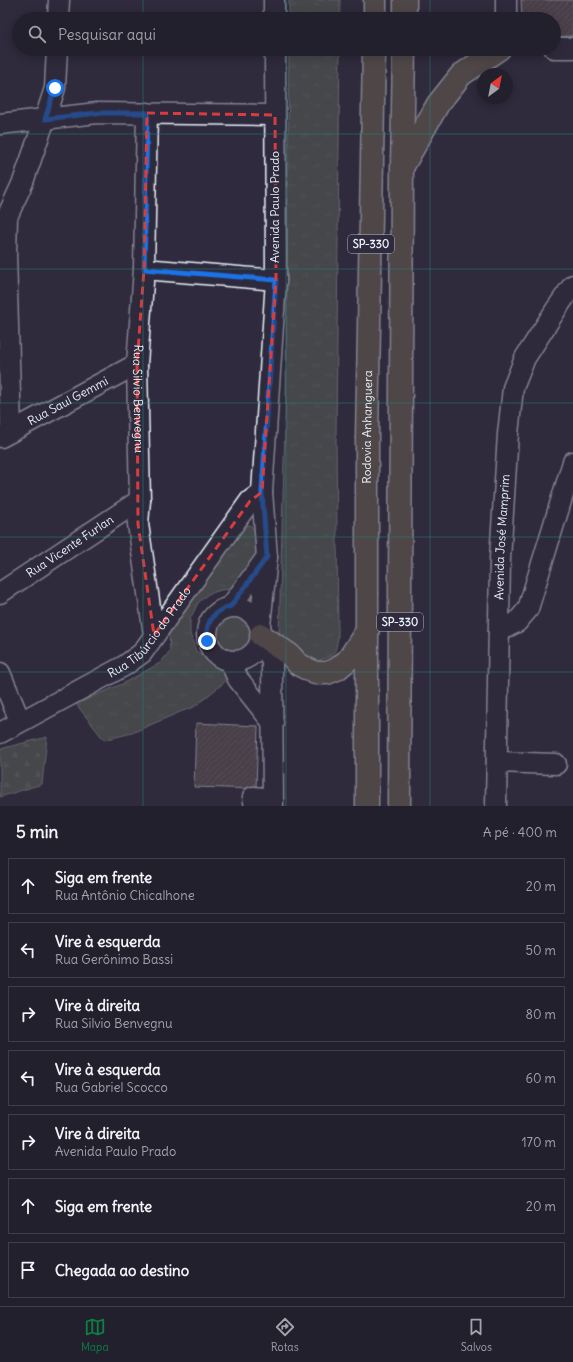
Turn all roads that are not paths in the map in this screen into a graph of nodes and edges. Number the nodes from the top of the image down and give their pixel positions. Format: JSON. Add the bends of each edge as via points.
{"nodes":[{"id":1,"x":59,"y":0,"type":"edge"},
{"id":2,"x":274,"y":0,"type":"edge"},
{"id":3,"x":375,"y":0,"type":"edge"},
{"id":4,"x":405,"y":0,"type":"edge"},
{"id":5,"x":506,"y":0,"type":"edge"},
{"id":6,"x":58,"y":12,"type":"edge"},
{"id":7,"x":274,"y":12,"type":"edge"},
{"id":8,"x":375,"y":12,"type":"edge"},
{"id":9,"x":405,"y":12,"type":"edge"},
{"id":10,"x":506,"y":12,"type":"edge"},
{"id":11,"x":561,"y":48,"type":"edge"},
{"id":12,"x":573,"y":48,"type":"edge"},
{"id":13,"x":57,"y":56,"type":"edge"},
{"id":14,"x":274,"y":56,"type":"edge"},
{"id":15,"x":374,"y":56,"type":"edge"},
{"id":16,"x":404,"y":56,"type":"edge"},
{"id":17,"x":490,"y":56,"type":"edge"},
{"id":18,"x":147,"y":113,"type":"junction"},
{"id":19,"x":275,"y":115,"type":"junction"},
{"id":20,"x":45,"y":119,"type":"junction"},
{"id":21,"x":0,"y":124,"type":"edge"},
{"id":22,"x":402,"y":166,"type":"junction"},
{"id":23,"x":144,"y":269,"type":"junction"},
{"id":24,"x":276,"y":280,"type":"junction"},
{"id":25,"x":573,"y":285,"type":"edge"},
{"id":26,"x":137,"y":364,"type":"junction"},
{"id":27,"x":6,"y":434,"type":"edge"},
{"id":28,"x":573,"y":462,"type":"edge"},
{"id":29,"x":262,"y":492,"type":"junction"},
{"id":30,"x":140,"y":500,"type":"junction"},
{"id":31,"x":267,"y":557,"type":"junction"},
{"id":32,"x":0,"y":593,"type":"edge"},
{"id":33,"x":231,"y":606,"type":"junction"},
{"id":34,"x":368,"y":629,"type":"junction"},
{"id":35,"x":499,"y":631,"type":"junction"},
{"id":36,"x":261,"y":634,"type":"junction"},
{"id":37,"x":154,"y":636,"type":"junction"},
{"id":38,"x":230,"y":661,"type":"junction"},
{"id":39,"x":0,"y":673,"type":"edge"},
{"id":40,"x":20,"y":721,"type":"junction"},
{"id":41,"x":273,"y":723,"type":"junction"},
{"id":42,"x":0,"y":733,"type":"edge"},
{"id":43,"x":497,"y":762,"type":"junction"},
{"id":44,"x":556,"y":764,"type":"dead end"},
{"id":45,"x":254,"y":801,"type":"edge"},
{"id":46,"x":273,"y":802,"type":"edge"},
{"id":47,"x":367,"y":806,"type":"edge"},
{"id":48,"x":399,"y":806,"type":"edge"},
{"id":49,"x":496,"y":806,"type":"edge"}],
"edges":[{"from":1,"to":6,"type":"street"},
{"from":2,"to":7,"type":"street"},
{"from":3,"to":8,"type":"highway"},
{"from":4,"to":9,"type":"highway"},
{"from":5,"to":10,"type":"street"},
{"from":11,"to":12,"type":"street"},
{"from":13,"to":20,"type":"street","via":[[55,88]]},
{"from":14,"to":19,"type":"street","name":"Avenida Paulo Prado"},
{"from":15,"to":34,"type":"highway","name":"Rodovia Anhanguera","number":"SP-330","via":[[367,438]]},
{"from":16,"to":22,"type":"highway","number":"SP-330"},
{"from":17,"to":22,"type":"highway","via":[[461,75],[438,104]]},
{"from":18,"to":19,"type":"street"},
{"from":18,"to":20,"type":"street","via":[[97,113]]},
{"from":18,"to":23,"type":"street","name":"Rua Silvio Benvegnu"},
{"from":19,"to":24,"type":"street","name":"Avenida Paulo Prado"},
{"from":20,"to":21,"type":"street"},
{"from":20,"to":27,"type":"street","via":[[23,182],[7,217]]},
{"from":22,"to":48,"type":"highway","number":"SP-330"},
{"from":23,"to":24,"type":"street"},
{"from":23,"to":26,"type":"street","name":"Rua Silvio Benvegnu"},
{"from":24,"to":29,"type":"street","name":"Avenida Paulo Prado"},
{"from":25,"to":35,"type":"street","name":"Avenida José Mamprim","via":[[525,358],[513,388],[500,559]]},
{"from":26,"to":27,"type":"street","name":"Rua Saul Gemmi"},
{"from":26,"to":30,"type":"street","name":"Rua Silvio Benvegnu"},
{"from":28,"to":35,"type":"street","via":[[528,609],[517,622]]},
{"from":29,"to":31,"type":"street","name":"Avenida Paulo Prado"},
{"from":29,"to":37,"type":"street","name":"Rua Tibúrcio do Prado","via":[[250,502]]},
{"from":30,"to":32,"type":"street","name":"Rua Vicente Furlan"},
{"from":30,"to":37,"type":"street","name":"Rua Silvio Benvegnu","via":[[138,524]]},
{"from":31,"to":33,"type":"street"},
{"from":31,"to":36,"type":"street","name":"Avenida Paulo Prado"},
{"from":33,"to":36,"type":"street","via":[[249,611],[256,618]]},
{"from":33,"to":38,"type":"street","via":[[223,608],[211,618],[206,634],[210,649],[215,655]]},
{"from":34,"to":36,"type":"highway","via":[[348,660],[337,670],[327,673],[315,673],[298,664]]},
{"from":34,"to":47,"type":"highway","name":"Rodovia Anhanguera","number":"SP-330"},
{"from":35,"to":43,"type":"street","name":"Avenida José Mamprim"},
{"from":36,"to":38,"type":"street","via":[[256,650],[249,657],[240,661]]},
{"from":36,"to":41,"type":"street","via":[[272,660]]},
{"from":37,"to":40,"type":"street","name":"Rua Tibúrcio do Prado","via":[[142,653],[124,666]]},
{"from":38,"to":41,"type":"street","via":[[238,679]]},
{"from":39,"to":40,"type":"street"},
{"from":40,"to":42,"type":"street","name":"Rua Tibúrcio do Prado"},
{"from":41,"to":46,"type":"street"},
{"from":43,"to":44,"type":"street"},
{"from":43,"to":49,"type":"street","name":"Avenida José Mamprim"},
{"from":45,"to":46,"type":"street"}]}
